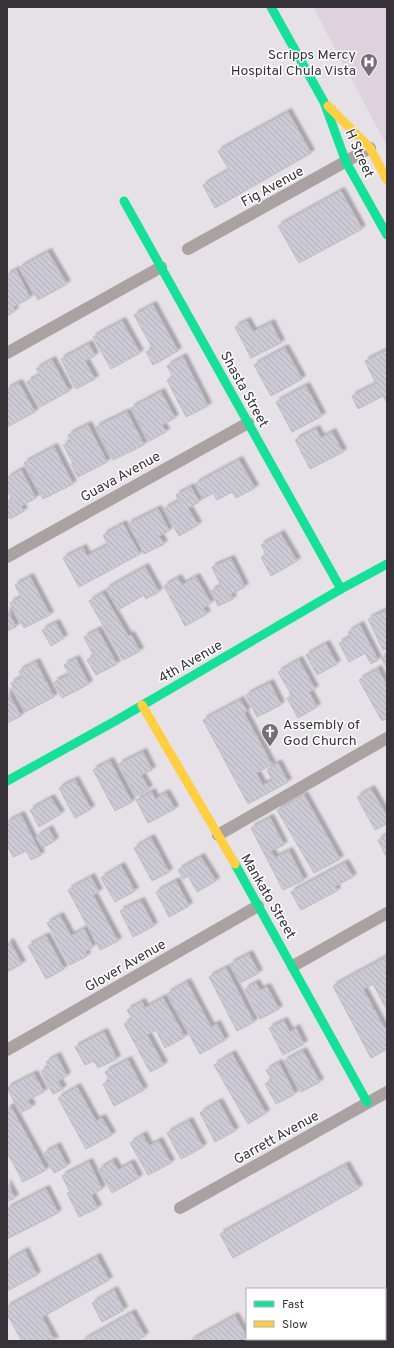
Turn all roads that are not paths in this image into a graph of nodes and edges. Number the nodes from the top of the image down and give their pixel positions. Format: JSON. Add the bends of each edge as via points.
{"nodes":[{"id":1,"x":270,"y":7,"type":"edge"},
{"id":2,"x":324,"y":102,"type":"junction"},
{"id":3,"x":370,"y":148,"type":"junction"},
{"id":4,"x":346,"y":162,"type":"junction"},
{"id":5,"x":387,"y":180,"type":"edge"},
{"id":6,"x":124,"y":202,"type":"dead end"},
{"id":7,"x":387,"y":235,"type":"edge"},
{"id":8,"x":188,"y":249,"type":"dead end"},
{"id":9,"x":161,"y":267,"type":"junction"},
{"id":10,"x":7,"y":353,"type":"edge"},
{"id":11,"x":248,"y":423,"type":"junction"},
{"id":12,"x":7,"y":557,"type":"edge"},
{"id":13,"x":387,"y":564,"type":"edge"},
{"id":14,"x":341,"y":589,"type":"junction"},
{"id":15,"x":142,"y":705,"type":"junction"},
{"id":16,"x":387,"y":738,"type":"edge"},
{"id":17,"x":7,"y":781,"type":"edge"},
{"id":18,"x":218,"y":835,"type":"junction"},
{"id":19,"x":258,"y":906,"type":"junction"},
{"id":20,"x":387,"y":913,"type":"edge"},
{"id":21,"x":292,"y":966,"type":"junction"},
{"id":22,"x":7,"y":1050,"type":"edge"},
{"id":23,"x":387,"y":1092,"type":"edge"},
{"id":24,"x":367,"y":1102,"type":"junction"},
{"id":25,"x":180,"y":1208,"type":"dead end"}],
"edges":[{"from":1,"to":2,"type":"street","name":"H Street"},
{"from":2,"to":3,"type":"street","name":"H Street"},
{"from":2,"to":4,"type":"street","name":"H Street"},
{"from":3,"to":4,"type":"street","name":"Fig Avenue"},
{"from":3,"to":5,"type":"street","name":"H Street"},
{"from":4,"to":7,"type":"street","name":"H Street"},
{"from":4,"to":8,"type":"street","name":"Fig Avenue"},
{"from":6,"to":9,"type":"street","name":"Shasta Street"},
{"from":9,"to":10,"type":"street"},
{"from":9,"to":11,"type":"street","name":"Shasta Street"},
{"from":11,"to":12,"type":"street","name":"Guava Avenue"},
{"from":11,"to":14,"type":"street","name":"Shasta Street"},
{"from":13,"to":14,"type":"street","name":"4th Avenue"},
{"from":14,"to":15,"type":"street","name":"4th Avenue"},
{"from":15,"to":17,"type":"street","name":"4th Avenue"},
{"from":15,"to":18,"type":"street","name":"Mankato Street"},
{"from":16,"to":18,"type":"street"},
{"from":18,"to":19,"type":"street","name":"Mankato Street"},
{"from":19,"to":21,"type":"street","name":"Mankato Street"},
{"from":19,"to":22,"type":"street","name":"Glover Avenue"},
{"from":20,"to":21,"type":"street"},
{"from":21,"to":24,"type":"street","name":"Mankato Street"},
{"from":23,"to":24,"type":"street","name":"Garrett Avenue"},
{"from":24,"to":25,"type":"street","name":"Garrett Avenue"}]}
